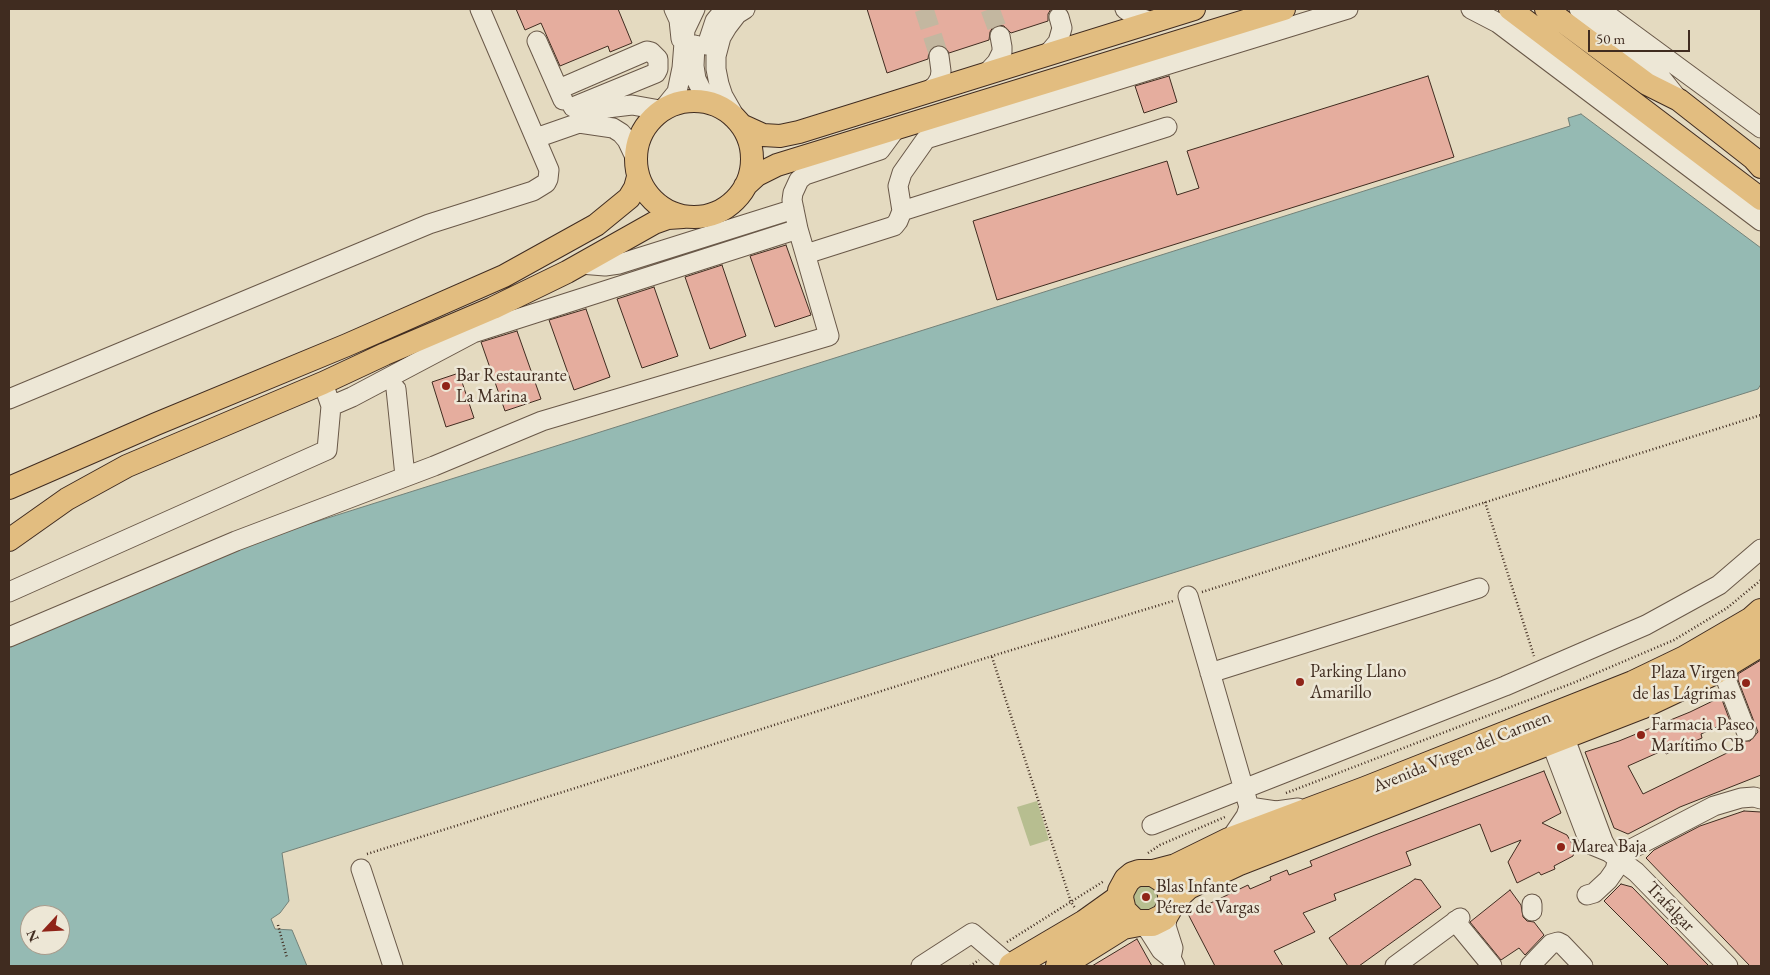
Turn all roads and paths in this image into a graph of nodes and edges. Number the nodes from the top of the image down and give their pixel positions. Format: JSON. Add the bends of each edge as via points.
{"nodes":[{"id":1,"x":480,"y":9,"type":"edge"},
{"id":2,"x":674,"y":9,"type":"edge"},
{"id":3,"x":695,"y":9,"type":"edge"},
{"id":4,"x":710,"y":9,"type":"edge"},
{"id":5,"x":725,"y":9,"type":"edge"},
{"id":6,"x":745,"y":9,"type":"edge"},
{"id":7,"x":1120,"y":9,"type":"edge"},
{"id":8,"x":1125,"y":9,"type":"edge"},
{"id":9,"x":1194,"y":9,"type":"edge"},
{"id":10,"x":1284,"y":9,"type":"edge"},
{"id":11,"x":1348,"y":9,"type":"edge"},
{"id":12,"x":1471,"y":9,"type":"edge"},
{"id":13,"x":1510,"y":9,"type":"edge"},
{"id":14,"x":1546,"y":9,"type":"edge"},
{"id":15,"x":1579,"y":9,"type":"edge"},
{"id":16,"x":1599,"y":9,"type":"edge"},
{"id":17,"x":1059,"y":17,"type":"dead end"},
{"id":18,"x":1152,"y":22,"type":"junction"},
{"id":19,"x":1110,"y":35,"type":"junction"},
{"id":20,"x":1000,"y":36,"type":"tunnel mouth"},
{"id":21,"x":537,"y":41,"type":"dead end"},
{"id":22,"x":683,"y":48,"type":"junction"},
{"id":23,"x":1047,"y":54,"type":"junction"},
{"id":24,"x":939,"y":56,"type":"tunnel mouth"},
{"id":25,"x":682,"y":68,"type":"junction"},
{"id":26,"x":658,"y":69,"type":"junction"},
{"id":27,"x":985,"y":74,"type":"junction"},
{"id":28,"x":558,"y":89,"type":"junction"},
{"id":29,"x":928,"y":92,"type":"junction"},
{"id":30,"x":1679,"y":100,"type":"junction"},
{"id":31,"x":662,"y":109,"type":"junction"},
{"id":32,"x":726,"y":113,"type":"junction"},
{"id":33,"x":576,"y":115,"type":"junction"},
{"id":34,"x":897,"y":127,"type":"junction"},
{"id":35,"x":1168,"y":127,"type":"dead end"},
{"id":36,"x":1761,"y":128,"type":"edge"},
{"id":37,"x":536,"y":138,"type":"junction"},
{"id":38,"x":1758,"y":162,"type":"edge"},
{"id":39,"x":637,"y":168,"type":"junction"},
{"id":40,"x":745,"y":186,"type":"junction"},
{"id":41,"x":1761,"y":199,"type":"edge"},
{"id":42,"x":901,"y":205,"type":"junction"},
{"id":43,"x":794,"y":210,"type":"junction"},
{"id":44,"x":683,"y":217,"type":"junction"},
{"id":45,"x":1761,"y":221,"type":"edge"},
{"id":46,"x":798,"y":229,"type":"junction"},
{"id":47,"x":806,"y":254,"type":"junction"},
{"id":48,"x":580,"y":264,"type":"junction"},
{"id":49,"x":323,"y":383,"type":"junction"},
{"id":50,"x":396,"y":389,"type":"dead end"},
{"id":51,"x":9,"y":399,"type":"edge"},
{"id":52,"x":331,"y":406,"type":"junction"},
{"id":53,"x":1761,"y":415,"type":"edge"},
{"id":54,"x":405,"y":476,"type":"junction"},
{"id":55,"x":9,"y":488,"type":"edge"},
{"id":56,"x":1485,"y":502,"type":"junction"},
{"id":57,"x":9,"y":540,"type":"edge"},
{"id":58,"x":1761,"y":549,"type":"edge"},
{"id":59,"x":1479,"y":588,"type":"dead end"},
{"id":60,"x":9,"y":592,"type":"edge"},
{"id":61,"x":1188,"y":596,"type":"junction"},
{"id":62,"x":1761,"y":612,"type":"edge"},
{"id":63,"x":9,"y":637,"type":"edge"},
{"id":64,"x":1761,"y":643,"type":"edge"},
{"id":65,"x":992,"y":656,"type":"junction"},
{"id":66,"x":1734,"y":660,"type":"junction"},
{"id":67,"x":1210,"y":673,"type":"junction"},
{"id":68,"x":1549,"y":678,"type":"junction"},
{"id":69,"x":1694,"y":681,"type":"junction"},
{"id":70,"x":1729,"y":692,"type":"junction"},
{"id":71,"x":1747,"y":698,"type":"dead end"},
{"id":72,"x":1556,"y":721,"type":"junction"},
{"id":73,"x":1746,"y":731,"type":"dead end"},
{"id":74,"x":1243,"y":789,"type":"junction"},
{"id":75,"x":1759,"y":796,"type":"edge"},
{"id":76,"x":1324,"y":805,"type":"junction"},
{"id":77,"x":1249,"y":806,"type":"junction"},
{"id":78,"x":1152,"y":825,"type":"dead end"},
{"id":79,"x":1228,"y":842,"type":"junction"},
{"id":80,"x":1613,"y":855,"type":"junction"},
{"id":81,"x":362,"y":862,"type":"joint"},
{"id":82,"x":1153,"y":873,"type":"junction"},
{"id":83,"x":1120,"y":898,"type":"junction"},
{"id":84,"x":1592,"y":898,"type":"dead end"},
{"id":85,"x":1170,"y":908,"type":"junction"},
{"id":86,"x":1085,"y":923,"type":"junction"},
{"id":87,"x":1140,"y":924,"type":"junction"},
{"id":88,"x":278,"y":925,"type":"dead end"},
{"id":89,"x":287,"y":958,"type":"dead end"},
{"id":90,"x":1173,"y":962,"type":"edge"},
{"id":91,"x":1014,"y":965,"type":"edge"},
{"id":92,"x":393,"y":966,"type":"edge"},
{"id":93,"x":920,"y":966,"type":"edge"},
{"id":94,"x":1059,"y":966,"type":"edge"},
{"id":95,"x":1395,"y":966,"type":"edge"},
{"id":96,"x":1492,"y":966,"type":"edge"},
{"id":97,"x":1530,"y":966,"type":"edge"},
{"id":98,"x":1583,"y":966,"type":"edge"},
{"id":99,"x":1728,"y":966,"type":"edge"}],
"edges":[{"from":1,"to":37,"type":"street"},
{"from":2,"to":22,"type":"street"},
{"from":3,"to":22,"type":"street","via":[[685,30]]},
{"from":4,"to":32,"type":"street","via":[[696,39],[696,79],[699,87]]},
{"from":5,"to":32,"type":"street","via":[[715,21],[706,52],[706,70],[713,97]]},
{"from":6,"to":32,"type":"street","via":[[727,27],[716,56]]},
{"from":7,"to":19,"type":"street","via":[[1120,23]]},
{"from":8,"to":18,"type":"street"},
{"from":9,"to":18,"type":"main road"},
{"from":10,"to":34,"type":"main road"},
{"from":11,"to":42,"type":"street","via":[[926,139],[902,173],[898,186]]},
{"from":12,"to":45,"type":"street","via":[[1498,23]]},
{"from":13,"to":41,"type":"main road"},
{"from":14,"to":30,"type":"main road","via":[[1647,84]]},
{"from":15,"to":30,"type":"street","via":[[1640,55]]},
{"from":16,"to":36,"type":"street"},
{"from":17,"to":23,"type":"street","via":[[1062,28],[1058,42]]},
{"from":18,"to":19,"type":"main road"},
{"from":19,"to":23,"type":"main road"},
{"from":20,"to":27,"type":"street","via":[[1002,52]]},
{"from":21,"to":28,"type":"street"},
{"from":22,"to":25,"type":"street"},
{"from":23,"to":27,"type":"main road"},
{"from":24,"to":29,"type":"street","via":[[940,78]]},
{"from":25,"to":26,"type":"street"},
{"from":25,"to":31,"type":"street","via":[[677,92]]},
{"from":26,"to":28,"type":"street","via":[[658,59],[647,50]]},
{"from":26,"to":33,"type":"street","via":[[656,73]]},
{"from":27,"to":29,"type":"main road"},
{"from":28,"to":33,"type":"street"},
{"from":29,"to":32,"type":"main road","via":[[780,136],[763,135]]},
{"from":30,"to":38,"type":"main road"},
{"from":31,"to":32,"type":"main road","via":[[690,99]]},
{"from":31,"to":33,"type":"street","via":[[632,106]]},
{"from":31,"to":39,"type":"main road","via":[[643,131],[636,149]]},
{"from":32,"to":40,"type":"main road","via":[[746,133],[751,165]]},
{"from":33,"to":37,"type":"street"},
{"from":33,"to":39,"type":"street","via":[[613,128],[628,140]]},
{"from":34,"to":40,"type":"main road","via":[[776,165]]},
{"from":34,"to":43,"type":"street","via":[[880,150],[805,175],[793,193]]},
{"from":35,"to":42,"type":"street","via":[[1006,178]]},
{"from":37,"to":51,"type":"street","via":[[549,174],[546,183],[533,191],[429,224]]},
{"from":39,"to":44,"type":"main road","via":[[648,196],[673,214]]},
{"from":39,"to":55,"type":"main road","via":[[635,188],[629,198],[596,225],[504,276]]},
{"from":40,"to":44,"type":"main road","via":[[732,202],[714,214]]},
{"from":42,"to":47,"type":"street","via":[[894,226]]},
{"from":43,"to":46,"type":"street"},
{"from":43,"to":48,"type":"street","via":[[619,264]]},
{"from":44,"to":48,"type":"main road","via":[[654,223]]},
{"from":46,"to":47,"type":"street"},
{"from":46,"to":52,"type":"street","via":[[473,334]]},
{"from":47,"to":54,"type":"street","via":[[829,336],[542,421]]},
{"from":48,"to":49,"type":"main road","via":[[493,308]]},
{"from":49,"to":52,"type":"street"},
{"from":49,"to":57,"type":"main road","via":[[126,466],[67,499]]},
{"from":50,"to":54,"type":"street"},
{"from":52,"to":60,"type":"street","via":[[327,450]]},
{"from":53,"to":56,"type":"path"},
{"from":54,"to":63,"type":"street","via":[[236,541]]},
{"from":56,"to":61,"type":"path"},
{"from":56,"to":68,"type":"path","via":[[1534,658]]},
{"from":58,"to":68,"type":"street","via":[[1718,585]]},
{"from":59,"to":67,"type":"street"},
{"from":61,"to":65,"type":"path"},
{"from":61,"to":67,"type":"street"},
{"from":62,"to":72,"type":"highway","name":"Avenida Virgen del Carmen","via":[[1685,659]]},
{"from":64,"to":66,"type":"highway","name":"Avenida Virgen del Carmen"},
{"from":65,"to":81,"type":"path"},
{"from":65,"to":86,"type":"path","via":[[1071,902]]},
{"from":66,"to":69,"type":"highway","name":"Avenida Virgen del Carmen"},
{"from":66,"to":70,"type":"street","via":[[1727,671]]},
{"from":67,"to":74,"type":"street"},
{"from":68,"to":72,"type":"path"},
{"from":68,"to":74,"type":"street"},
{"from":69,"to":70,"type":"street","via":[[1713,681]]},
{"from":69,"to":72,"type":"highway","name":"Avenida Virgen del Carmen","via":[[1641,706]]},
{"from":70,"to":71,"type":"street","via":[[1737,690]]},
{"from":70,"to":73,"type":"street"},
{"from":72,"to":76,"type":"highway","name":"Avenida Virgen del Carmen"},
{"from":72,"to":80,"type":"street","name":"Trafalgar","via":[[1586,834],[1592,845]]},
{"from":72,"to":85,"type":"highway","name":"Avenida Virgen del Carmen","via":[[1188,886]]},
{"from":74,"to":77,"type":"street"},
{"from":74,"to":78,"type":"street"},
{"from":75,"to":80,"type":"street","via":[[1714,806]]},
{"from":76,"to":77,"type":"street","via":[[1276,811]]},
{"from":76,"to":79,"type":"highway","name":"Avenida Virgen del Carmen"},
{"from":77,"to":79,"type":"street"},
{"from":79,"to":82,"type":"highway","name":"Avenida Virgen del Carmen","via":[[1176,867]]},
{"from":80,"to":84,"type":"street","via":[[1615,870]]},
{"from":80,"to":99,"type":"street","name":"Trafalgar","via":[[1636,872]]},
{"from":81,"to":92,"type":"street"},
{"from":82,"to":83,"type":"highway","via":[[1133,876],[1123,885]]},
{"from":82,"to":85,"type":"highway","via":[[1168,885],[1172,898]]},
{"from":83,"to":86,"type":"highway"},
{"from":83,"to":87,"type":"highway","via":[[1123,911]]},
{"from":85,"to":87,"type":"highway","via":[[1159,921]]},
{"from":85,"to":90,"type":"street","via":[[1166,926],[1173,948]]},
{"from":86,"to":91,"type":"highway"},
{"from":87,"to":90,"type":"street","via":[[1150,931]]},
{"from":87,"to":94,"type":"highway","via":[[1123,926]]},
{"from":88,"to":89,"type":"path"},
{"from":91,"to":93,"type":"street","via":[[972,933]]},
{"from":95,"to":96,"type":"street","via":[[1457,920]]},
{"from":97,"to":98,"type":"street","via":[[1551,944],[1560,940]]}]}
